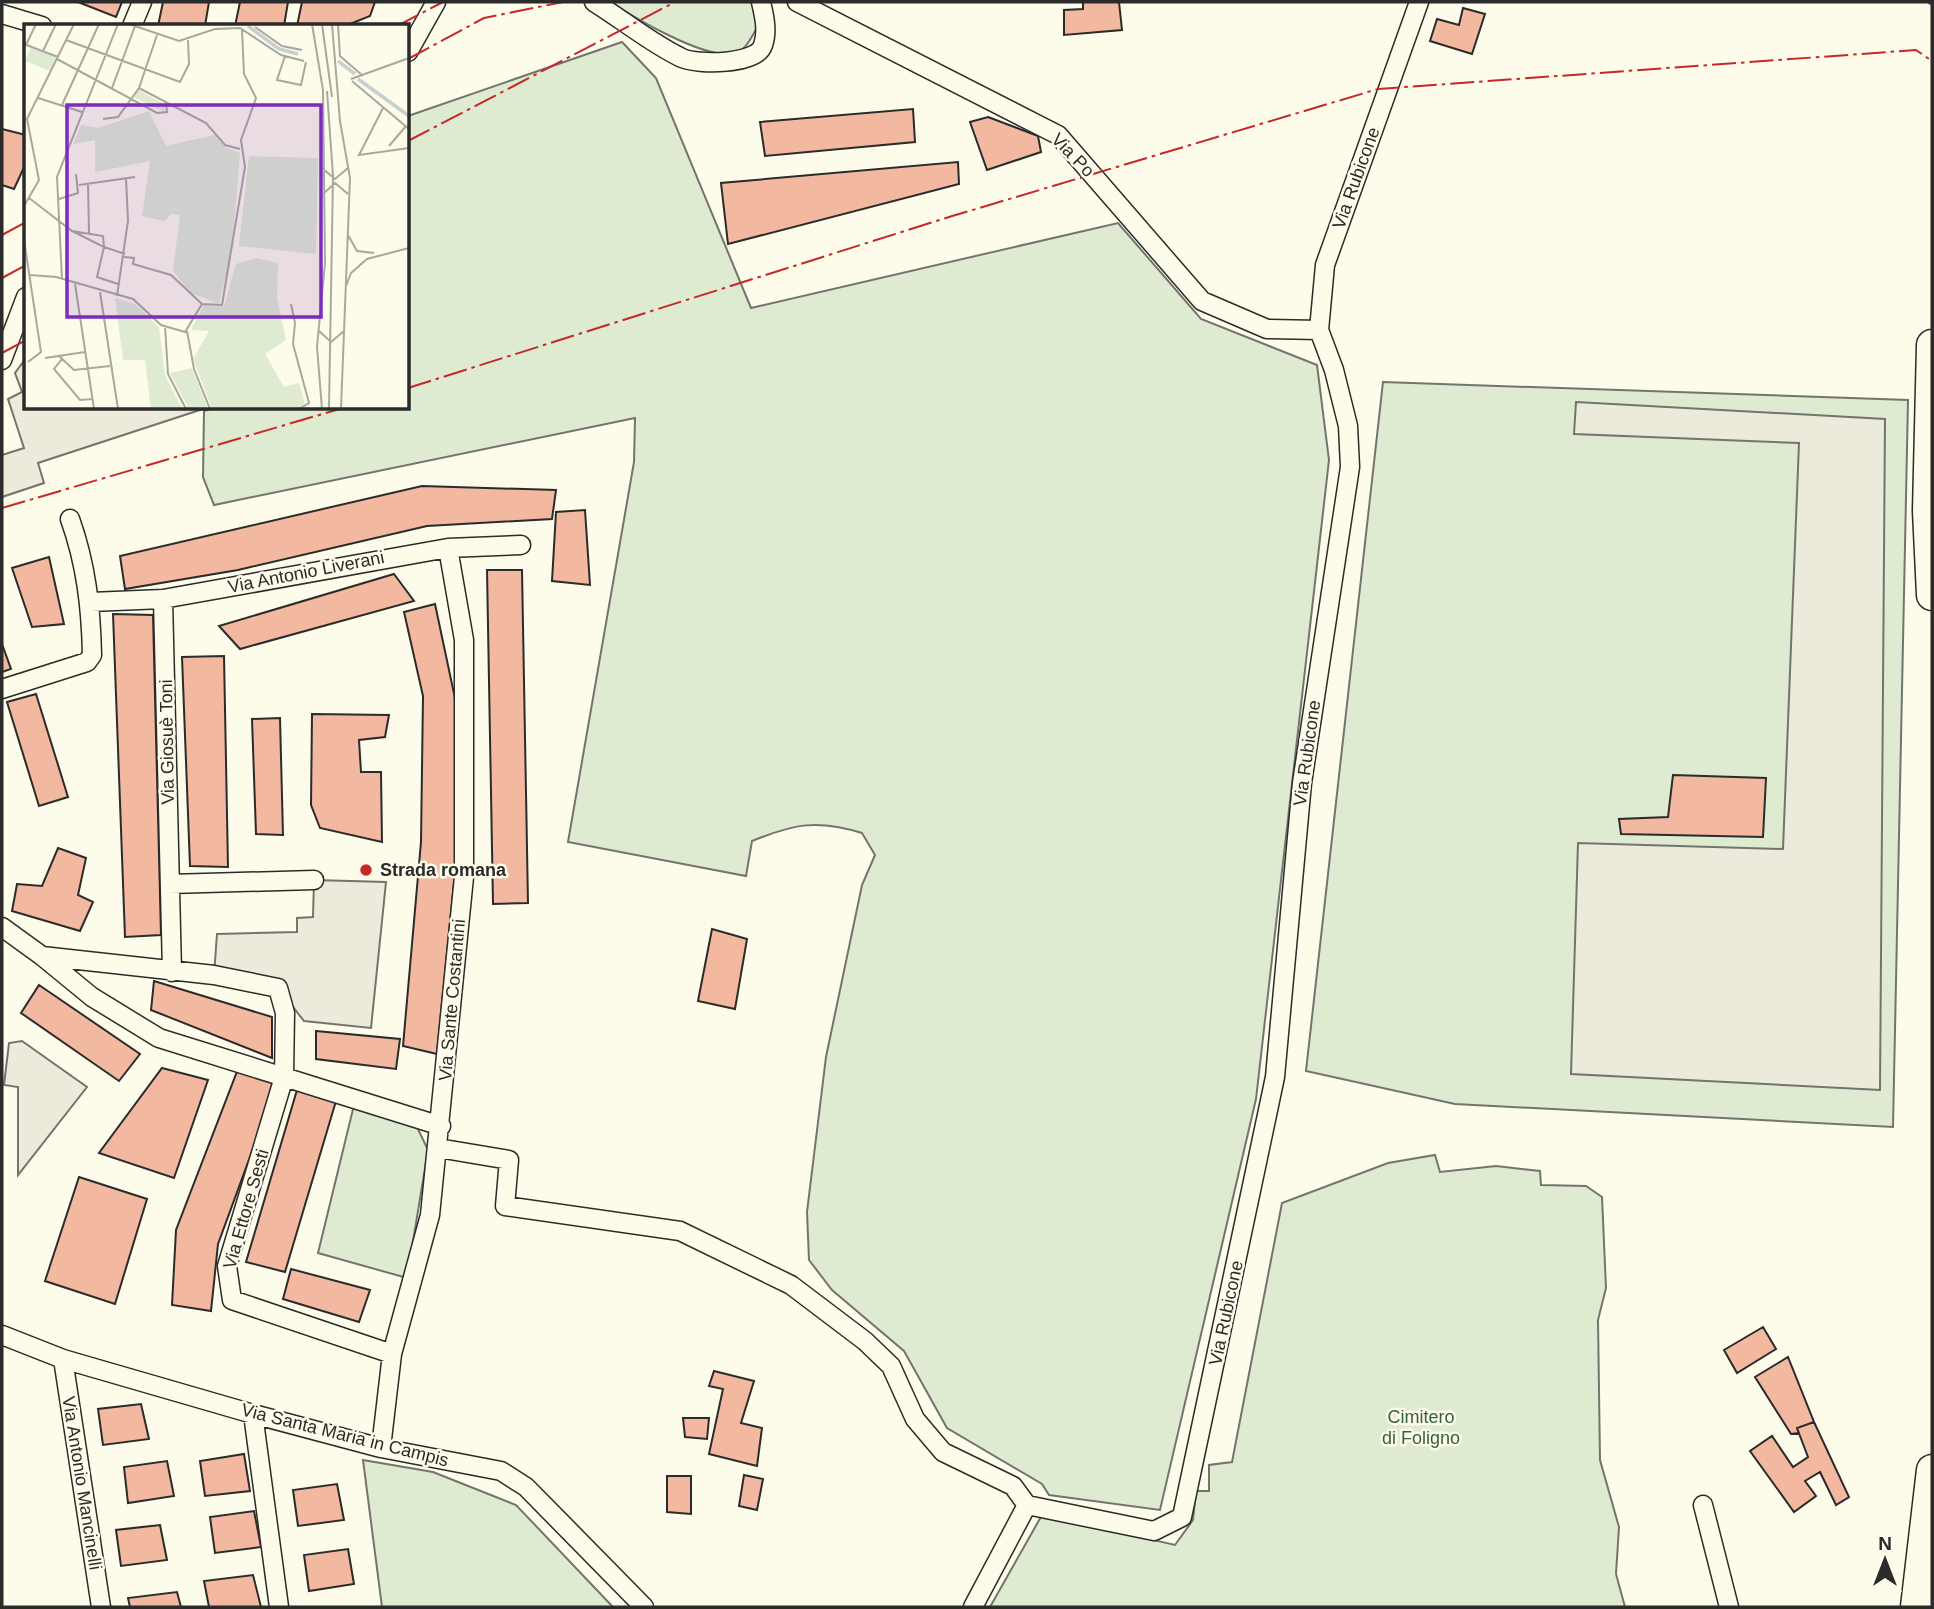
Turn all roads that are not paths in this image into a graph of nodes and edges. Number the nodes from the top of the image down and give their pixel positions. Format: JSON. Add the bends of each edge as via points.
{"nodes":[{"id":1,"x":142,"y":2,"type":"edge"},
{"id":2,"x":436,"y":2,"type":"edge"},
{"id":3,"x":594,"y":2,"type":"edge"},
{"id":4,"x":761,"y":2,"type":"edge"},
{"id":5,"x":797,"y":2,"type":"edge"},
{"id":6,"x":1419,"y":2,"type":"edge"},
{"id":7,"x":2,"y":13,"type":"edge"},
{"id":8,"x":36,"y":24,"type":"edge"},
{"id":9,"x":133,"y":24,"type":"edge"},
{"id":10,"x":410,"y":48,"type":"edge"},
{"id":11,"x":24,"y":302,"type":"edge"},
{"id":12,"x":1319,"y":330,"type":"junction"},
{"id":13,"x":1932,"y":345,"type":"edge"},
{"id":14,"x":2,"y":360,"type":"edge"},
{"id":15,"x":1931,"y":425,"type":"edge"},
{"id":16,"x":70,"y":519,"type":"dead end"},
{"id":17,"x":520,"y":545,"type":"dead end"},
{"id":18,"x":447,"y":548,"type":"junction"},
{"id":19,"x":1932,"y":595,"type":"edge"},
{"id":20,"x":163,"y":600,"type":"junction"},
{"id":21,"x":91,"y":602,"type":"junction"},
{"id":22,"x":2,"y":689,"type":"edge"},
{"id":23,"x":314,"y":880,"type":"dead end"},
{"id":24,"x":170,"y":884,"type":"junction"},
{"id":25,"x":2,"y":927,"type":"edge"},
{"id":26,"x":42,"y":956,"type":"junction"},
{"id":27,"x":172,"y":972,"type":"junction"},
{"id":28,"x":284,"y":1077,"type":"junction"},
{"id":29,"x":441,"y":1126,"type":"junction"},
{"id":30,"x":438,"y":1148,"type":"junction"},
{"id":31,"x":2,"y":1335,"type":"edge"},
{"id":32,"x":392,"y":1353,"type":"junction"},
{"id":33,"x":63,"y":1359,"type":"junction"},
{"id":34,"x":253,"y":1414,"type":"junction"},
{"id":35,"x":382,"y":1448,"type":"junction"},
{"id":36,"x":1932,"y":1471,"type":"edge"},
{"id":37,"x":1703,"y":1504,"type":"dead end"},
{"id":38,"x":1027,"y":1506,"type":"junction"},
{"id":39,"x":101,"y":1607,"type":"edge"},
{"id":40,"x":279,"y":1607,"type":"edge"},
{"id":41,"x":645,"y":1607,"type":"edge"},
{"id":42,"x":973,"y":1607,"type":"edge"},
{"id":43,"x":1728,"y":1607,"type":"edge"},
{"id":44,"x":1916,"y":1607,"type":"edge"}],
"edges":[{"from":1,"to":9,"type":"street"},
{"from":2,"to":10,"type":"street"},
{"from":3,"to":4,"type":"street","via":[[685,59],[723,62],[754,57],[763,47]]},
{"from":5,"to":12,"type":"street","name":"Via Po","via":[[1058,135],[1202,301],[1267,329]]},
{"from":6,"to":12,"type":"street","name":"Via Rubicone","via":[[1325,265]]},
{"from":7,"to":8,"type":"street"},
{"from":11,"to":14,"type":"street"},
{"from":12,"to":38,"type":"street","name":"Via Rubicone","via":[[1348,426],[1350,467],[1302,783],[1275,1077],[1182,1517],[1154,1531]]},
{"from":13,"to":15,"type":"highway"},
{"from":15,"to":19,"type":"highway","via":[[1928,511]]},
{"from":16,"to":21,"type":"street"},
{"from":17,"to":18,"type":"street","name":"Via Antonio Liverani"},
{"from":18,"to":20,"type":"street","name":"Via Antonio Liverani"},
{"from":18,"to":29,"type":"street","name":"Via Sante Costantini","via":[[464,640],[464,877]]},
{"from":20,"to":21,"type":"street","name":"Via Antonio Liverani"},
{"from":20,"to":24,"type":"street","name":"Via Giosuè Toni"},
{"from":21,"to":22,"type":"street","via":[[92,655],[87,662]]},
{"from":23,"to":24,"type":"street"},
{"from":24,"to":27,"type":"street","name":"Via Giosuè Toni"},
{"from":25,"to":26,"type":"street"},
{"from":26,"to":27,"type":"street"},
{"from":26,"to":28,"type":"street","via":[[92,997],[159,1038]]},
{"from":27,"to":28,"type":"street","via":[[278,988],[285,1013]]},
{"from":28,"to":29,"type":"street"},
{"from":28,"to":32,"type":"street","name":"Via Ettore Sesti","via":[[227,1266],[232,1300]]},
{"from":29,"to":30,"type":"street","name":"Via Sante Costantini"},
{"from":30,"to":32,"type":"street","name":"Via Sante Costantini","via":[[430,1214]]},
{"from":30,"to":38,"type":"street","via":[[509,1160],[505,1206],[680,1231],[792,1285],[891,1366],[915,1419],[943,1452],[1013,1486]]},
{"from":31,"to":33,"type":"street","name":"Via Santa Maria in Campis"},
{"from":32,"to":35,"type":"street","name":"Via Sante Costantini"},
{"from":33,"to":34,"type":"street","name":"Via Santa Maria in Campis"},
{"from":33,"to":39,"type":"street","name":"Via Antonio Mancinelli"},
{"from":34,"to":35,"type":"street","name":"Via Santa Maria in Campis"},
{"from":34,"to":40,"type":"street"},
{"from":35,"to":41,"type":"street","name":"Via Santa Maria in Campis","via":[[501,1471],[526,1487]]},
{"from":36,"to":44,"type":"highway"},
{"from":37,"to":43,"type":"street"},
{"from":38,"to":42,"type":"street"}]}
